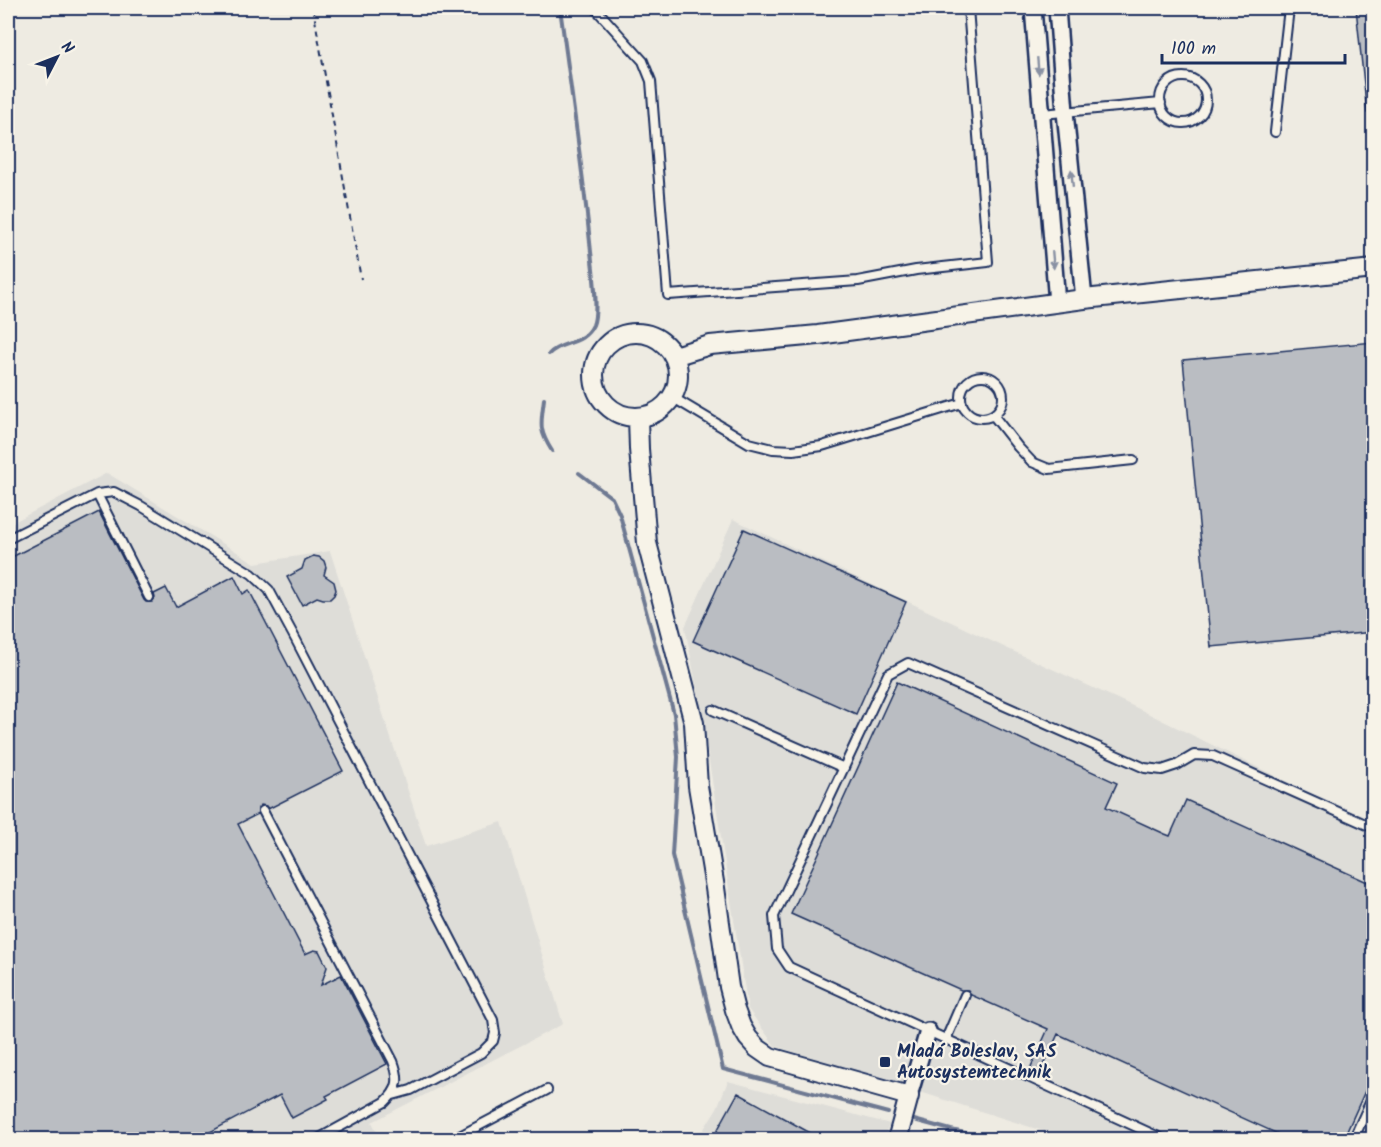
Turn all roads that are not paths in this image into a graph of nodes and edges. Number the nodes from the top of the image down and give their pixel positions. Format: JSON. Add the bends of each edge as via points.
{"nodes":[{"id":1,"x":595,"y":8,"type":"edge"},
{"id":2,"x":968,"y":8,"type":"edge"},
{"id":3,"x":1033,"y":8,"type":"edge"},
{"id":4,"x":1057,"y":8,"type":"edge"},
{"id":5,"x":1289,"y":8,"type":"edge"},
{"id":6,"x":1161,"y":103,"type":"junction"},
{"id":7,"x":1065,"y":112,"type":"junction"},
{"id":8,"x":1042,"y":114,"type":"junction"},
{"id":9,"x":1275,"y":132,"type":"dead end"},
{"id":10,"x":1374,"y":269,"type":"edge"},
{"id":11,"x":1084,"y":299,"type":"junction"},
{"id":12,"x":1057,"y":303,"type":"junction"},
{"id":13,"x":674,"y":356,"type":"junction"},
{"id":14,"x":672,"y":397,"type":"junction"},
{"id":15,"x":962,"y":403,"type":"junction"},
{"id":16,"x":993,"y":415,"type":"junction"},
{"id":17,"x":638,"y":417,"type":"junction"},
{"id":18,"x":1133,"y":460,"type":"dead end"},
{"id":19,"x":96,"y":494,"type":"junction"},
{"id":20,"x":8,"y":539,"type":"edge"},
{"id":21,"x":149,"y":597,"type":"dead end"},
{"id":22,"x":713,"y":710,"type":"dead end"},
{"id":23,"x":844,"y":768,"type":"junction"},
{"id":24,"x":263,"y":812,"type":"dead end"},
{"id":25,"x":1374,"y":828,"type":"edge"},
{"id":26,"x":965,"y":995,"type":"dead end"},
{"id":27,"x":928,"y":1031,"type":"junction"},
{"id":28,"x":946,"y":1039,"type":"junction"},
{"id":29,"x":547,"y":1090,"type":"dead end"},
{"id":30,"x":1374,"y":1094,"type":"edge"},
{"id":31,"x":393,"y":1095,"type":"junction"},
{"id":32,"x":909,"y":1096,"type":"junction"},
{"id":33,"x":316,"y":1140,"type":"edge"},
{"id":34,"x":452,"y":1140,"type":"edge"},
{"id":35,"x":897,"y":1140,"type":"edge"},
{"id":36,"x":1165,"y":1140,"type":"edge"},
{"id":37,"x":1353,"y":1140,"type":"edge"}],
"edges":[{"from":1,"to":2,"type":"lane","via":[[643,62],[651,81],[668,295],[858,281],[988,262]]},
{"from":3,"to":8,"type":"street","one_way":true},
{"from":4,"to":7,"type":"street"},
{"from":5,"to":9,"type":"lane"},
{"from":6,"to":6,"type":"lane","via":[[1174,121],[1189,122],[1205,107],[1205,92],[1195,81],[1181,77],[1163,89]]},
{"from":6,"to":7,"type":"lane"},
{"from":7,"to":8,"type":"lane"},
{"from":11,"to":7,"type":"street","one_way":true},
{"from":8,"to":12,"type":"street","one_way":true},
{"from":10,"to":11,"type":"street"},
{"from":11,"to":12,"type":"street"},
{"from":12,"to":13,"type":"street","via":[[818,335],[710,345]]},
{"from":13,"to":14,"type":"street","via":[[678,377]]},
{"from":13,"to":17,"type":"street","via":[[657,338],[645,333],[618,336],[599,356],[595,383],[601,397],[619,413]]},
{"from":14,"to":15,"type":"lane","via":[[749,443],[793,450],[822,446]]},
{"from":14,"to":17,"type":"street","via":[[657,411]]},
{"from":15,"to":16,"type":"lane","via":[[976,417]]},
{"from":15,"to":16,"type":"lane","via":[[966,383],[977,376],[991,378],[1003,394],[1000,408]]},
{"from":16,"to":18,"type":"lane","via":[[1032,462],[1049,469]]},
{"from":17,"to":32,"type":"street","via":[[647,543],[694,723],[698,786],[729,987],[741,1026],[757,1048],[770,1057]]},
{"from":19,"to":20,"type":"lane"},
{"from":19,"to":21,"type":"lane"},
{"from":19,"to":31,"type":"lane","via":[[114,492],[141,506],[252,574],[269,590],[492,1020],[493,1041],[481,1053],[411,1090]]},
{"from":22,"to":23,"type":"lane"},
{"from":23,"to":25,"type":"lane","via":[[888,674],[908,663],[1145,768],[1162,770],[1194,755],[1213,756]]},
{"from":23,"to":27,"type":"lane","via":[[774,916],[777,949],[789,967]]},
{"from":24,"to":31,"type":"lane","via":[[393,1062],[398,1077]]},
{"from":26,"to":28,"type":"lane"},
{"from":27,"to":28,"type":"lane"},
{"from":27,"to":32,"type":"street"},
{"from":28,"to":36,"type":"lane"},
{"from":29,"to":34,"type":"lane"},
{"from":30,"to":37,"type":"lane"},
{"from":31,"to":33,"type":"lane","via":[[375,1109]]},
{"from":32,"to":35,"type":"street"}]}
